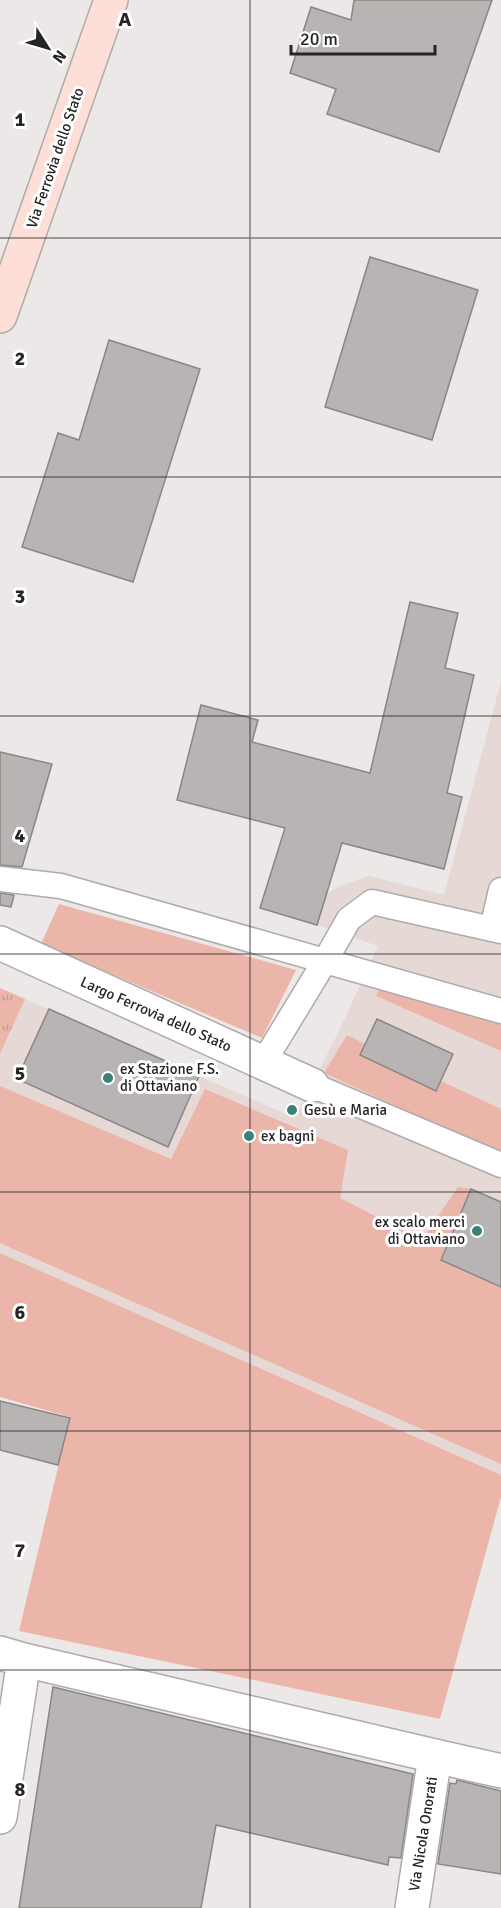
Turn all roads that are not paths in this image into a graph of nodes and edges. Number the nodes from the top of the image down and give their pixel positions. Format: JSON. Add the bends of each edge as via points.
{"nodes":[{"id":1,"x":111,"y":0,"type":"edge"},
{"id":2,"x":0,"y":316,"type":"edge"},
{"id":3,"x":0,"y":879,"type":"edge"},
{"id":4,"x":501,"y":890,"type":"edge"},
{"id":5,"x":496,"y":930,"type":"edge"},
{"id":6,"x":0,"y":944,"type":"edge"},
{"id":7,"x":324,"y":961,"type":"junction"},
{"id":8,"x":501,"y":1011,"type":"edge"},
{"id":9,"x":263,"y":1063,"type":"junction"},
{"id":10,"x":312,"y":1085,"type":"joint"},
{"id":11,"x":501,"y":1165,"type":"edge"},
{"id":12,"x":12,"y":1656,"type":"edge"},
{"id":13,"x":435,"y":1756,"type":"junction"},
{"id":14,"x":501,"y":1772,"type":"edge"},
{"id":15,"x":0,"y":1817,"type":"edge"},
{"id":16,"x":412,"y":1908,"type":"edge"}],
"edges":[{"from":1,"to":2,"type":"main road","name":"Via Ferrovia dello Stato"},
{"from":3,"to":7,"type":"lane","via":[[61,886]]},
{"from":4,"to":5,"type":"lane"},
{"from":5,"to":7,"type":"lane","via":[[372,902],[349,919]]},
{"from":6,"to":9,"type":"street","name":"Largo Ferrovia dello Stato"},
{"from":7,"to":8,"type":"lane"},
{"from":7,"to":9,"type":"lane"},
{"from":9,"to":10,"type":"street","name":"Largo Ferrovia dello Stato"},
{"from":10,"to":11,"type":"lane"},
{"from":12,"to":13,"type":"street"},
{"from":12,"to":15,"type":"street"},
{"from":13,"to":14,"type":"street","name":"Via Nicola Onorati"},
{"from":13,"to":16,"type":"street","name":"Via Nicola Onorati"}]}
